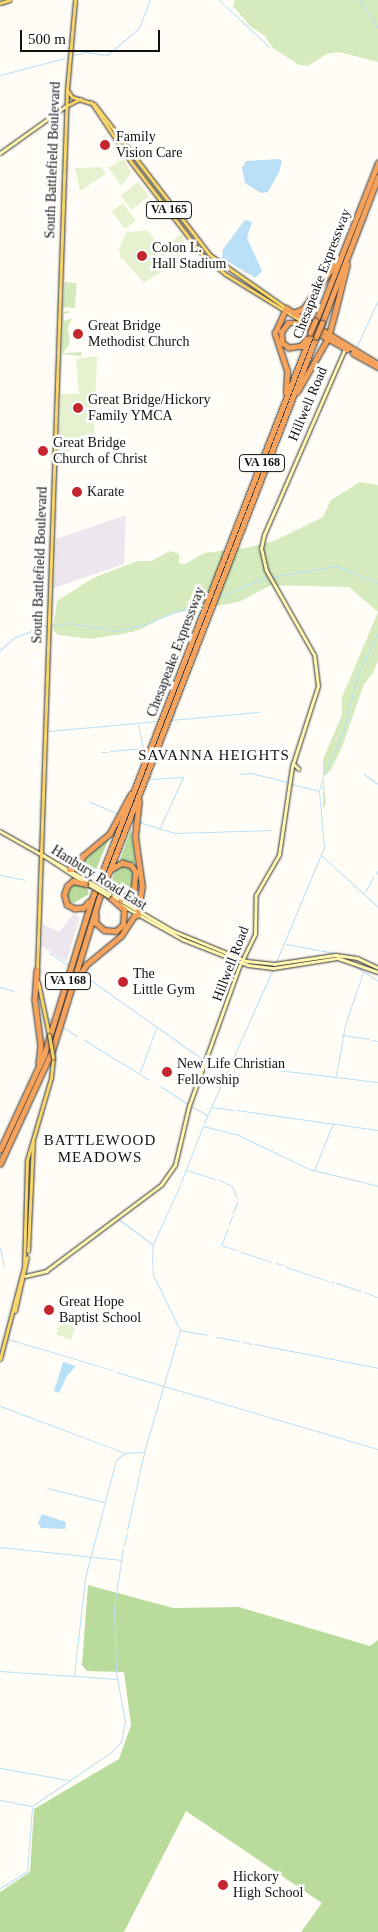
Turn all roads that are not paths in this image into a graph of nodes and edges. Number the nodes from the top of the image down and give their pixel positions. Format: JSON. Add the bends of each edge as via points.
{"nodes":[{"id":1,"x":10,"y":0,"type":"edge"},
{"id":2,"x":76,"y":0,"type":"edge"},
{"id":3,"x":0,"y":3,"type":"edge"},
{"id":4,"x":67,"y":90,"type":"junction"},
{"id":5,"x":84,"y":99,"type":"junction"},
{"id":6,"x":90,"y":102,"type":"junction"},
{"id":7,"x":66,"y":106,"type":"junction"},
{"id":8,"x":94,"y":109,"type":"junction"},
{"id":9,"x":112,"y":128,"type":"junction"},
{"id":10,"x":0,"y":153,"type":"edge"},
{"id":11,"x":378,"y":163,"type":"edge"},
{"id":12,"x":378,"y":177,"type":"edge"},
{"id":13,"x":352,"y":229,"type":"junction"},
{"id":14,"x":351,"y":247,"type":"junction"},
{"id":15,"x":284,"y":308,"type":"junction"},
{"id":16,"x":335,"y":311,"type":"junction"},
{"id":17,"x":317,"y":322,"type":"junction"},
{"id":18,"x":316,"y":330,"type":"junction"},
{"id":19,"x":312,"y":335,"type":"junction"},
{"id":20,"x":328,"y":336,"type":"junction"},
{"id":21,"x":346,"y":347,"type":"junction"},
{"id":22,"x":378,"y":366,"type":"edge"},
{"id":23,"x":281,"y":411,"type":"junction"},
{"id":24,"x":285,"y":418,"type":"junction"},
{"id":25,"x":215,"y":592,"type":"junction"},
{"id":26,"x":293,"y":763,"type":"junction"},
{"id":27,"x":144,"y":765,"type":"junction"},
{"id":28,"x":299,"y":769,"type":"dead end"},
{"id":29,"x":146,"y":776,"type":"junction"},
{"id":30,"x":0,"y":831,"type":"edge"},
{"id":31,"x":42,"y":854,"type":"junction"},
{"id":32,"x":69,"y":870,"type":"junction"},
{"id":33,"x":109,"y":872,"type":"junction"},
{"id":34,"x":90,"y":883,"type":"junction"},
{"id":35,"x":99,"y":883,"type":"junction"},
{"id":36,"x":109,"y":895,"type":"junction"},
{"id":37,"x":99,"y":899,"type":"junction"},
{"id":38,"x":121,"y":900,"type":"junction"},
{"id":39,"x":138,"y":913,"type":"junction"},
{"id":40,"x":242,"y":961,"type":"junction"},
{"id":41,"x":37,"y":970,"type":"junction"},
{"id":42,"x":378,"y":970,"type":"edge"},
{"id":43,"x":70,"y":994,"type":"junction"},
{"id":44,"x":33,"y":1078,"type":"junction"},
{"id":45,"x":36,"y":1127,"type":"junction"},
{"id":46,"x":0,"y":1150,"type":"edge"},
{"id":47,"x":0,"y":1164,"type":"edge"},
{"id":48,"x":25,"y":1276,"type":"junction"},
{"id":49,"x":5,"y":1340,"type":"junction"},
{"id":50,"x":0,"y":1359,"type":"edge"}],
"edges":[{"from":1,"to":3,"type":"main road"},
{"from":2,"to":4,"type":"main road","name":"South Battlefield Boulevard"},
{"from":4,"to":5,"type":"main road","number":"VA 165","via":[[72,97]]},
{"from":4,"to":7,"type":"main road","name":"South Battlefield Boulevard"},
{"from":5,"to":6,"type":"main road","number":"VA 165"},
{"from":5,"to":7,"type":"main road"},
{"from":6,"to":8,"type":"main road","number":"VA 165"},
{"from":6,"to":9,"type":"main road","number":"VA 165"},
{"from":7,"to":10,"type":"street"},
{"from":7,"to":31,"type":"main road","name":"South Battlefield Boulevard"},
{"from":8,"to":9,"type":"main road"},
{"from":8,"to":15,"type":"main road","number":"VA 165","via":[[203,256],[218,269]]},
{"from":9,"to":15,"type":"main road","number":"VA 165","via":[[210,255]]},
{"from":11,"to":13,"type":"highway","name":"Chesapeake Expressway","number":"VA 168"},
{"from":12,"to":14,"type":"highway","name":"Chesapeake Expressway","number":"VA 168"},
{"from":13,"to":15,"type":"highway","via":[[337,261],[300,312]]},
{"from":13,"to":17,"type":"highway","name":"Chesapeake Expressway","number":"VA 168"},
{"from":14,"to":16,"type":"highway"},
{"from":14,"to":17,"type":"highway","name":"Chesapeake Expressway","number":"VA 168"},
{"from":15,"to":18,"type":"main road","number":"VA 165"},
{"from":15,"to":20,"type":"highway","number":"VA 165"},
{"from":15,"to":23,"type":"highway","via":[[275,333],[288,377]]},
{"from":16,"to":20,"type":"highway"},
{"from":16,"to":21,"type":"highway","via":[[331,332]]},
{"from":17,"to":19,"type":"highway","name":"Chesapeake Expressway","number":"VA 168","bridge":true},
{"from":18,"to":19,"type":"highway","via":[[292,322],[282,328],[280,338],[285,346],[295,348]]},
{"from":18,"to":20,"type":"highway","number":"VA 165"},
{"from":19,"to":23,"type":"highway","name":"Chesapeake Expressway","number":"VA 168"},
{"from":19,"to":24,"type":"highway","name":"Chesapeake Expressway","number":"VA 168"},
{"from":20,"to":21,"type":"highway","number":"VA 165"},
{"from":20,"to":24,"type":"highway"},
{"from":21,"to":22,"type":"highway","number":"VA 165"},
{"from":21,"to":26,"type":"street","name":"Hillwell Road","via":[[264,535],[261,553],[266,570],[312,652],[319,676],[318,690]]},
{"from":23,"to":25,"type":"highway","name":"Chesapeake Expressway","number":"VA 168"},
{"from":24,"to":25,"type":"highway","name":"Chesapeake Expressway","number":"VA 168"},
{"from":25,"to":27,"type":"highway","name":"Chesapeake Expressway","number":"VA 168","via":[[208,602]]},
{"from":25,"to":29,"type":"highway","name":"Chesapeake Expressway","number":"VA 168"},
{"from":26,"to":28,"type":"street"},
{"from":26,"to":40,"type":"street","name":"Hillwell Road","via":[[279,855],[256,895],[256,929]]},
{"from":27,"to":32,"type":"highway","via":[[110,833],[84,856],[76,868]]},
{"from":27,"to":35,"type":"highway","name":"Chesapeake Expressway","number":"VA 168"},
{"from":29,"to":33,"type":"highway","name":"Chesapeake Expressway","number":"VA 168"},
{"from":29,"to":39,"type":"highway","via":[[136,825],[142,886]]},
{"from":30,"to":31,"type":"street"},
{"from":31,"to":32,"type":"street","name":"Hanbury Road East"},
{"from":31,"to":34,"type":"street","name":"Hanbury Road East"},
{"from":31,"to":41,"type":"main road","name":"South Battlefield Boulevard"},
{"from":32,"to":34,"type":"street","name":"Hanbury Road East"},
{"from":33,"to":37,"type":"highway","name":"Chesapeake Expressway","number":"VA 168"},
{"from":33,"to":38,"type":"highway","via":[[122,862],[131,865],[136,872],[134,890]]},
{"from":34,"to":35,"type":"highway","via":[[69,883],[64,893],[67,905],[75,909],[84,908]]},
{"from":34,"to":36,"type":"street","name":"Hanbury Road East","bridge":true},
{"from":35,"to":44,"type":"highway","name":"Chesapeake Expressway","number":"VA 168","via":[[53,1032]]},
{"from":36,"to":37,"type":"highway","via":[[125,914],[124,924],[116,930],[104,930],[96,923]]},
{"from":36,"to":38,"type":"street","name":"Hanbury Road East"},
{"from":36,"to":39,"type":"street","name":"Hanbury Road East"},
{"from":37,"to":43,"type":"highway","name":"Chesapeake Expressway","number":"VA 168"},
{"from":38,"to":39,"type":"street","name":"Hanbury Road East"},
{"from":39,"to":40,"type":"street","name":"Hanbury Road East"},
{"from":39,"to":43,"type":"highway","via":[[121,936],[84,968]]},
{"from":40,"to":42,"type":"street","name":"Hanbury Road East","via":[[268,964],[336,955],[357,958]]},
{"from":40,"to":48,"type":"street","name":"Hillwell Road","via":[[190,1106],[171,1174],[46,1271]]},
{"from":41,"to":44,"type":"highway","via":[[35,1000],[41,1049]]},
{"from":41,"to":45,"type":"main road","name":"South Battlefield Boulevard","bridge":true,"via":[[53,1058],[51,1078]]},
{"from":43,"to":47,"type":"highway","name":"Chesapeake Expressway","number":"VA 168","via":[[48,1062]]},
{"from":44,"to":46,"type":"highway","name":"Chesapeake Expressway","number":"VA 168"},
{"from":45,"to":48,"type":"main road","name":"South Battlefield Boulevard","via":[[30,1170]]},
{"from":45,"to":49,"type":"main road","name":"South Battlefield Boulevard","via":[[26,1178],[24,1267]]},
{"from":48,"to":49,"type":"main road","name":"South Battlefield Boulevard"},
{"from":49,"to":50,"type":"main road","name":"South Battlefield Boulevard"}]}
